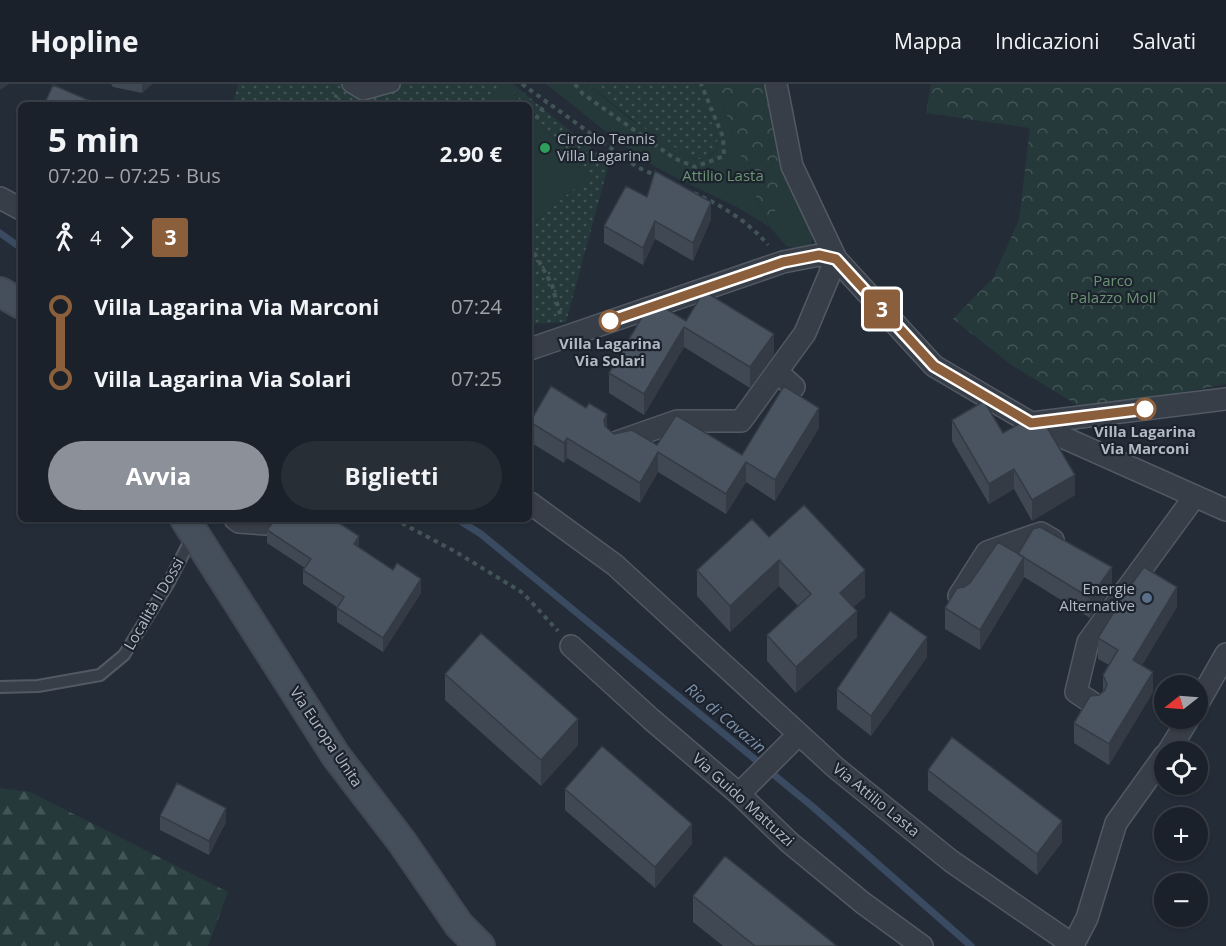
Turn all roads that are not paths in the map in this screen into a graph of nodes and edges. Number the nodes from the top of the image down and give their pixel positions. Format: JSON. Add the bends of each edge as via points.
{"nodes":[{"id":1,"x":350,"y":84,"type":"edge"},
{"id":2,"x":392,"y":84,"type":"edge"},
{"id":3,"x":776,"y":84,"type":"edge"},
{"id":4,"x":0,"y":198,"type":"edge"},
{"id":5,"x":18,"y":207,"type":"edge"},
{"id":6,"x":836,"y":259,"type":"junction"},
{"id":7,"x":0,"y":292,"type":"edge"},
{"id":8,"x":18,"y":302,"type":"edge"},
{"id":9,"x":532,"y":349,"type":"edge"},
{"id":10,"x":777,"y":372,"type":"junction"},
{"id":11,"x":794,"y":387,"type":"dead end"},
{"id":12,"x":1226,"y":399,"type":"edge"},
{"id":13,"x":1031,"y":423,"type":"junction"},
{"id":14,"x":617,"y":442,"type":"edge"},
{"id":15,"x":1195,"y":496,"type":"junction"},
{"id":16,"x":532,"y":503,"type":"edge"},
{"id":17,"x":1226,"y":510,"type":"edge"},
{"id":18,"x":239,"y":522,"type":"edge"},
{"id":19,"x":266,"y":524,"type":"dead end"},
{"id":20,"x":190,"y":525,"type":"edge"},
{"id":21,"x":1071,"y":550,"type":"edge"},
{"id":22,"x":1111,"y":572,"type":"edge"},
{"id":23,"x":1131,"y":583,"type":"junction"},
{"id":24,"x":959,"y":596,"type":"edge"},
{"id":25,"x":571,"y":646,"type":"road end"},
{"id":26,"x":1226,"y":654,"type":"edge"},
{"id":27,"x":1208,"y":686,"type":"edge"},
{"id":28,"x":0,"y":687,"type":"edge"},
{"id":29,"x":1094,"y":704,"type":"edge"},
{"id":30,"x":799,"y":734,"type":"junction"},
{"id":31,"x":1154,"y":770,"type":"edge"},
{"id":32,"x":739,"y":794,"type":"junction"},
{"id":33,"x":480,"y":946,"type":"edge"},
{"id":34,"x":922,"y":946,"type":"edge"}],
"edges":[{"from":1,"to":2,"type":"street","via":[[363,92]]},
{"from":3,"to":6,"type":"street","via":[[792,166]]},
{"from":4,"to":5,"type":"street"},
{"from":6,"to":9,"type":"street","via":[[819,255],[783,262]]},
{"from":6,"to":10,"type":"street","via":[[805,333]]},
{"from":6,"to":13,"type":"street","via":[[934,366]]},
{"from":7,"to":8,"type":"main road"},
{"from":10,"to":11,"type":"street"},
{"from":10,"to":14,"type":"street","via":[[741,421],[677,420]]},
{"from":12,"to":13,"type":"street"},
{"from":13,"to":15,"type":"street"},
{"from":15,"to":17,"type":"street"},
{"from":15,"to":23,"type":"street"},
{"from":16,"to":30,"type":"street","name":"Via Attilio Lasta","via":[[615,565]]},
{"from":18,"to":19,"type":"street"},
{"from":20,"to":28,"type":"lane","name":"Località I Dossi","via":[[168,584],[124,656],[100,675],[38,686]]},
{"from":20,"to":33,"type":"main road","name":"Via Europa Unita","via":[[336,756],[459,925]]},
{"from":21,"to":24,"type":"street","via":[[1041,533],[987,552]]},
{"from":22,"to":23,"type":"street"},
{"from":23,"to":29,"type":"street","via":[[1088,642],[1076,692]]},
{"from":25,"to":32,"type":"street","name":"Via Guido Mattuzzi"},
{"from":26,"to":27,"type":"street"},
{"from":30,"to":31,"type":"street","name":"Via Attilio Lasta","via":[[951,861],[1073,945],[1087,918],[1116,823]]},
{"from":30,"to":32,"type":"street"},
{"from":32,"to":34,"type":"street","name":"Via Guido Mattuzzi","via":[[790,843]]}]}
